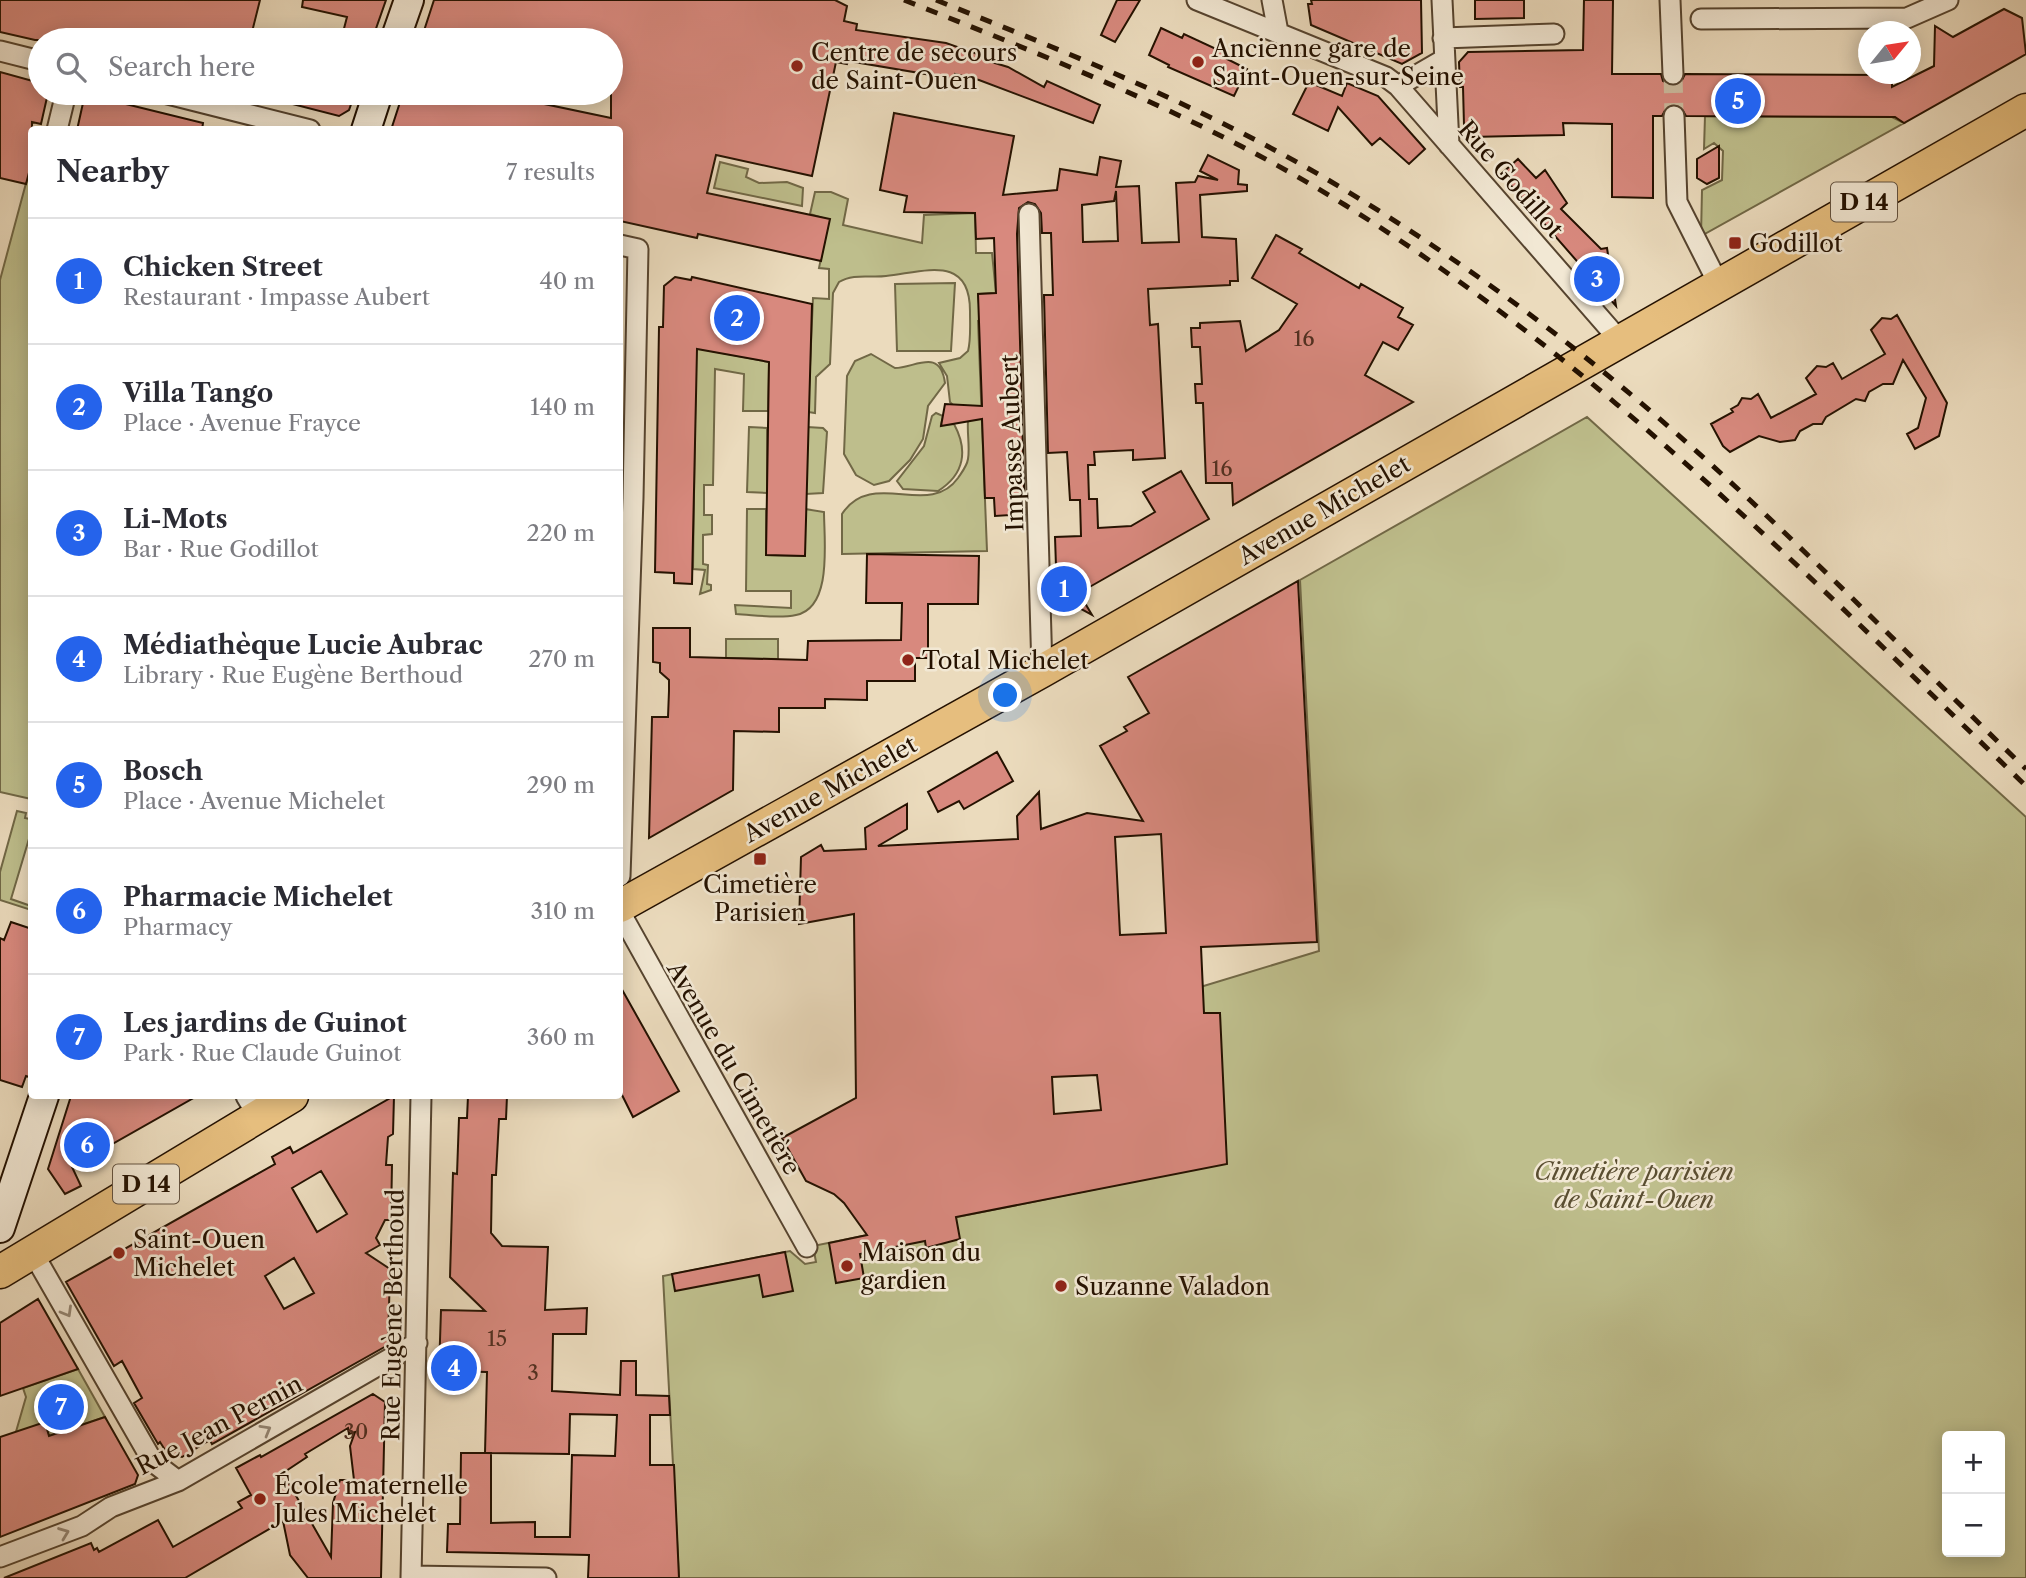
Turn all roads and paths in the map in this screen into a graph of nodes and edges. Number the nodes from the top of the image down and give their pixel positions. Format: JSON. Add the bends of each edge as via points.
{"nodes":[{"id":1,"x":409,"y":0,"type":"edge"},
{"id":2,"x":1272,"y":0,"type":"edge"},
{"id":3,"x":1442,"y":0,"type":"edge"},
{"id":4,"x":1671,"y":0,"type":"edge"},
{"id":5,"x":1948,"y":0,"type":"edge"},
{"id":6,"x":1202,"y":1,"type":"edge"},
{"id":7,"x":1700,"y":19,"type":"dead end"},
{"id":8,"x":399,"y":28,"type":"edge"},
{"id":9,"x":1278,"y":32,"type":"junction"},
{"id":10,"x":1554,"y":34,"type":"dead end"},
{"id":11,"x":1443,"y":38,"type":"junction"},
{"id":12,"x":0,"y":51,"type":"edge"},
{"id":13,"x":28,"y":58,"type":"edge"},
{"id":14,"x":1443,"y":60,"type":"junction"},
{"id":15,"x":1673,"y":74,"type":"tunnel mouth"},
{"id":16,"x":1398,"y":86,"type":"junction"},
{"id":17,"x":63,"y":105,"type":"edge"},
{"id":18,"x":211,"y":105,"type":"edge"},
{"id":19,"x":374,"y":105,"type":"edge"},
{"id":20,"x":2026,"y":110,"type":"edge"},
{"id":21,"x":1674,"y":116,"type":"tunnel mouth"},
{"id":22,"x":58,"y":126,"type":"edge"},
{"id":23,"x":294,"y":126,"type":"edge"},
{"id":24,"x":367,"y":126,"type":"edge"},
{"id":25,"x":1449,"y":145,"type":"junction"},
{"id":26,"x":1029,"y":214,"type":"dead end"},
{"id":27,"x":629,"y":247,"type":"edge"},
{"id":28,"x":1719,"y":285,"type":"junction"},
{"id":29,"x":1621,"y":342,"type":"junction"},
{"id":30,"x":628,"y":364,"type":"edge"},
{"id":31,"x":626,"y":498,"type":"edge"},
{"id":32,"x":623,"y":641,"type":"edge"},
{"id":33,"x":1042,"y":671,"type":"junction"},
{"id":34,"x":623,"y":904,"type":"edge"},
{"id":35,"x":623,"y":917,"type":"edge"},
{"id":36,"x":43,"y":1099,"type":"edge"},
{"id":37,"x":280,"y":1099,"type":"edge"},
{"id":38,"x":422,"y":1099,"type":"edge"},
{"id":39,"x":252,"y":1106,"type":"edge"},
{"id":40,"x":0,"y":1228,"type":"edge"},
{"id":41,"x":807,"y":1247,"type":"dead end"},
{"id":42,"x":33,"y":1253,"type":"junction"},
{"id":43,"x":0,"y":1272,"type":"edge"},
{"id":44,"x":417,"y":1343,"type":"junction"},
{"id":45,"x":178,"y":1480,"type":"junction"},
{"id":46,"x":0,"y":1557,"type":"edge"},
{"id":47,"x":411,"y":1577,"type":"edge"},
{"id":48,"x":546,"y":1578,"type":"edge"}],
"edges":[{"from":1,"to":8,"type":"main road"},
{"from":2,"to":9,"type":"street"},
{"from":3,"to":11,"type":"street"},
{"from":4,"to":15,"type":"street"},
{"from":5,"to":7,"type":"street","via":[[1907,18]]},
{"from":6,"to":9,"type":"street","name":"Rue Godillot"},
{"from":9,"to":16,"type":"street","name":"Rue Godillot"},
{"from":10,"to":11,"type":"street"},
{"from":11,"to":14,"type":"street"},
{"from":12,"to":13,"type":"street"},
{"from":14,"to":16,"type":"street"},
{"from":14,"to":25,"type":"street"},
{"from":16,"to":25,"type":"street","name":"Rue Godillot"},
{"from":17,"to":22,"type":"street"},
{"from":18,"to":23,"type":"street"},
{"from":19,"to":24,"type":"main road"},
{"from":20,"to":28,"type":"main road","name":"Avenue Michelet","number":"D 14"},
{"from":21,"to":28,"type":"street","via":[[1677,202]]},
{"from":25,"to":29,"type":"street","name":"Rue Godillot"},
{"from":26,"to":33,"type":"street","name":"Impasse Aubert"},
{"from":27,"to":30,"type":"street"},
{"from":28,"to":29,"type":"main road","name":"Avenue Michelet","number":"D 14"},
{"from":29,"to":33,"type":"main road","name":"Avenue Michelet","number":"D 14"},
{"from":30,"to":31,"type":"street"},
{"from":31,"to":32,"type":"street"},
{"from":33,"to":34,"type":"main road","name":"Avenue Michelet","number":"D 14"},
{"from":35,"to":41,"type":"street","name":"Avenue du Cimetière"},
{"from":36,"to":40,"type":"main road"},
{"from":37,"to":39,"type":"main road","number":"D 14"},
{"from":38,"to":44,"type":"street","name":"Rue Eugène Berthoud"},
{"from":39,"to":42,"type":"main road","number":"D 14"},
{"from":42,"to":43,"type":"main road","number":"D 14"},
{"from":42,"to":45,"type":"street","one_way":true,"via":[[153,1462]]},
{"from":45,"to":44,"type":"street","name":"Rue Jean Pernin","one_way":true},
{"from":44,"to":47,"type":"street","name":"Rue Eugène Berthoud"},
{"from":46,"to":45,"type":"street","name":"Rue Jean Pernin","one_way":true,"via":[[82,1526],[111,1507]]},
{"from":47,"to":48,"type":"street"}]}
